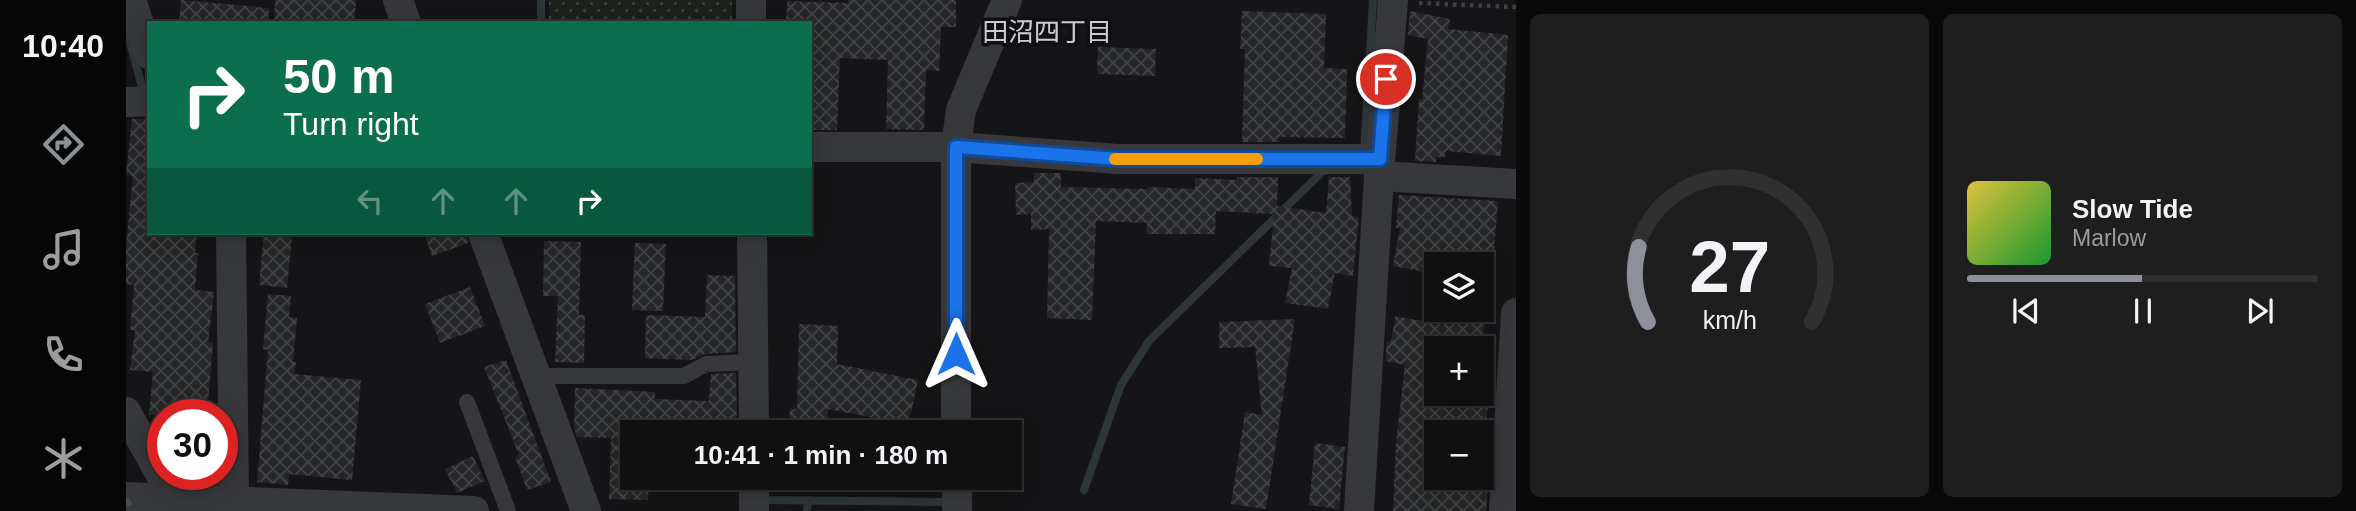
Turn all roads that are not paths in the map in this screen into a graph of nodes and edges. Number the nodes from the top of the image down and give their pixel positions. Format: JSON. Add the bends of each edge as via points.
{"nodes":[{"id":1,"x":131,"y":0,"type":"edge"},
{"id":2,"x":398,"y":0,"type":"edge"},
{"id":3,"x":751,"y":0,"type":"edge"},
{"id":4,"x":1007,"y":0,"type":"edge"},
{"id":5,"x":1399,"y":1,"type":"edge"},
{"id":6,"x":405,"y":21,"type":"edge"},
{"id":7,"x":751,"y":21,"type":"edge"},
{"id":8,"x":147,"y":48,"type":"edge"},
{"id":9,"x":147,"y":101,"type":"edge"},
{"id":10,"x":126,"y":102,"type":"edge"},
{"id":11,"x":812,"y":147,"type":"edge"},
{"id":12,"x":956,"y":147,"type":"junction"},
{"id":13,"x":1372,"y":164,"type":"junction"},
{"id":14,"x":1516,"y":184,"type":"edge"},
{"id":15,"x":232,"y":235,"type":"edge"},
{"id":16,"x":484,"y":235,"type":"edge"},
{"id":17,"x":752,"y":235,"type":"edge"},
{"id":18,"x":1516,"y":313,"type":"edge"},
{"id":19,"x":753,"y":362,"type":"junction"},
{"id":20,"x":536,"y":376,"type":"junction"},
{"id":21,"x":467,"y":402,"type":"dead end"},
{"id":22,"x":126,"y":412,"type":"edge"},
{"id":23,"x":754,"y":420,"type":"edge"},
{"id":24,"x":957,"y":420,"type":"edge"},
{"id":25,"x":754,"y":490,"type":"edge"},
{"id":26,"x":957,"y":490,"type":"edge"},
{"id":27,"x":126,"y":497,"type":"edge"},
{"id":28,"x":234,"y":501,"type":"junction"},
{"id":29,"x":177,"y":505,"type":"edge"},
{"id":30,"x":341,"y":508,"type":"edge"},
{"id":31,"x":474,"y":511,"type":"edge"},
{"id":32,"x":508,"y":511,"type":"edge"},
{"id":33,"x":586,"y":511,"type":"edge"},
{"id":34,"x":754,"y":511,"type":"edge"},
{"id":35,"x":957,"y":511,"type":"edge"},
{"id":36,"x":1359,"y":511,"type":"edge"},
{"id":37,"x":1504,"y":511,"type":"edge"}],
"edges":[{"from":1,"to":8,"type":"street"},
{"from":2,"to":6,"type":"street"},
{"from":3,"to":7,"type":"street"},
{"from":4,"to":12,"type":"street","via":[[961,110]]},
{"from":5,"to":13,"type":"street"},
{"from":9,"to":10,"type":"street"},
{"from":11,"to":12,"type":"street"},
{"from":12,"to":13,"type":"street","via":[[1118,159]]},
{"from":12,"to":24,"type":"street"},
{"from":13,"to":14,"type":"street"},
{"from":13,"to":36,"type":"street"},
{"from":15,"to":28,"type":"street"},
{"from":16,"to":20,"type":"street"},
{"from":17,"to":19,"type":"street"},
{"from":18,"to":37,"type":"street"},
{"from":19,"to":20,"type":"lane","via":[[706,364],[684,376]]},
{"from":19,"to":23,"type":"street"},
{"from":20,"to":33,"type":"street"},
{"from":21,"to":32,"type":"lane"},
{"from":22,"to":29,"type":"street"},
{"from":25,"to":34,"type":"street"},
{"from":26,"to":35,"type":"street"},
{"from":27,"to":29,"type":"street"},
{"from":28,"to":29,"type":"street"},
{"from":28,"to":30,"type":"street"},
{"from":30,"to":31,"type":"street"}]}
